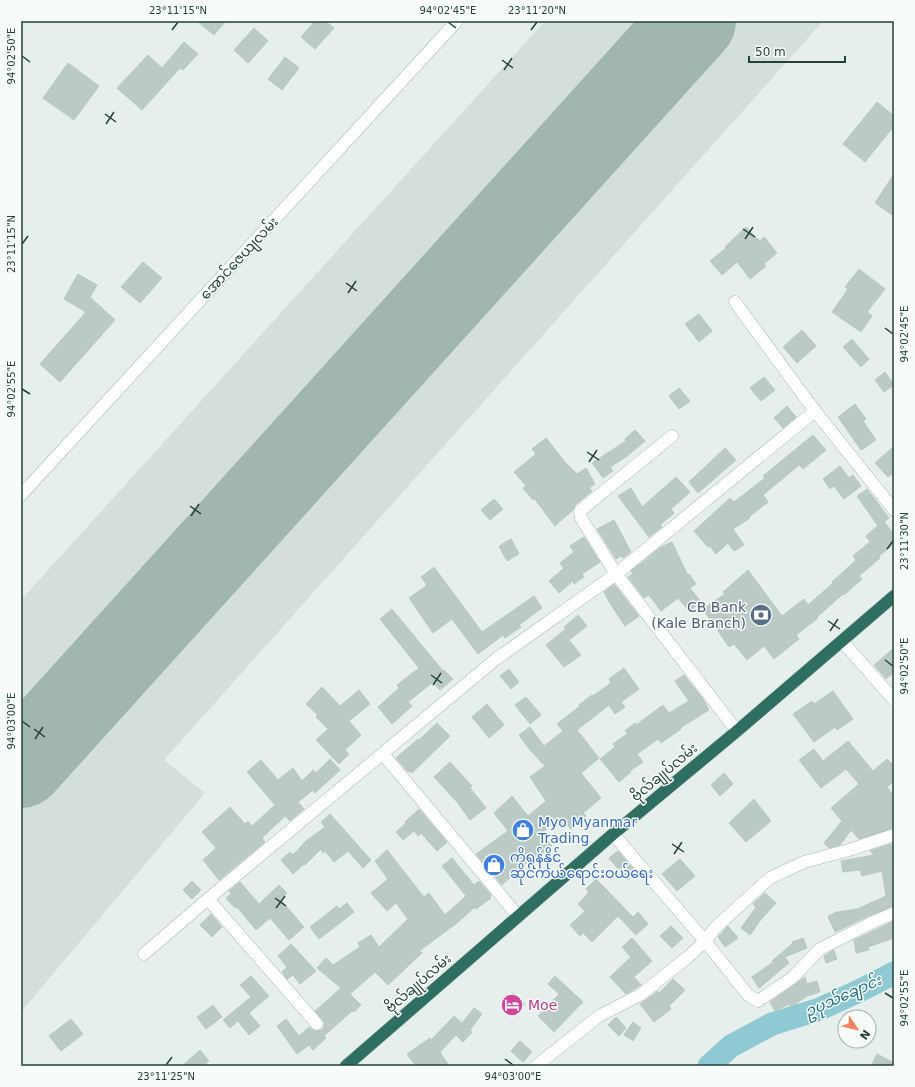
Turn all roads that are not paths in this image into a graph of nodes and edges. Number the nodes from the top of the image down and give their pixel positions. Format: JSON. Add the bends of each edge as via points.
{"nodes":[{"id":1,"x":457,"y":21,"type":"edge"},
{"id":2,"x":735,"y":302,"type":"dead end"},
{"id":3,"x":815,"y":411,"type":"junction"},
{"id":4,"x":672,"y":436,"type":"dead end"},
{"id":5,"x":21,"y":495,"type":"edge"},
{"id":6,"x":894,"y":510,"type":"edge"},
{"id":7,"x":616,"y":574,"type":"junction"},
{"id":8,"x":894,"y":596,"type":"edge"},
{"id":9,"x":842,"y":641,"type":"junction"},
{"id":10,"x":894,"y":700,"type":"edge"},
{"id":11,"x":737,"y":731,"type":"junction"},
{"id":12,"x":383,"y":754,"type":"junction"},
{"id":13,"x":613,"y":834,"type":"junction"},
{"id":14,"x":894,"y":836,"type":"edge"},
{"id":15,"x":208,"y":899,"type":"junction"},
{"id":16,"x":894,"y":913,"type":"edge"},
{"id":17,"x":518,"y":916,"type":"junction"},
{"id":18,"x":705,"y":941,"type":"junction"},
{"id":19,"x":144,"y":954,"type":"dead end"},
{"id":20,"x":317,"y":1024,"type":"dead end"},
{"id":21,"x":346,"y":1066,"type":"edge"},
{"id":22,"x":536,"y":1066,"type":"edge"}],
"edges":[{"from":1,"to":5,"type":"street","name":"အောင်ဇေယျလမ်း"},
{"from":2,"to":3,"type":"street"},
{"from":3,"to":6,"type":"street"},
{"from":3,"to":7,"type":"street"},
{"from":4,"to":7,"type":"street","via":[[580,511],[581,518]]},
{"from":7,"to":11,"type":"street"},
{"from":7,"to":12,"type":"street","via":[[496,659]]},
{"from":8,"to":9,"type":"highway","name":"ဗိုလ်ချုပ်လမ်း"},
{"from":9,"to":10,"type":"street"},
{"from":9,"to":11,"type":"highway","name":"ဗိုလ်ချုပ်လမ်း"},
{"from":11,"to":13,"type":"highway","name":"ဗိုလ်ချုပ်လမ်း"},
{"from":12,"to":15,"type":"street"},
{"from":12,"to":17,"type":"street"},
{"from":13,"to":17,"type":"highway","name":"ဗိုလ်ချုပ်လမ်း"},
{"from":13,"to":18,"type":"street"},
{"from":14,"to":18,"type":"street","via":[[804,862],[770,878],[716,927]]},
{"from":15,"to":19,"type":"street"},
{"from":15,"to":20,"type":"street"},
{"from":16,"to":18,"type":"street","via":[[820,949],[792,978],[758,1001],[748,995]]},
{"from":17,"to":21,"type":"highway","name":"ဗိုလ်ချုပ်လမ်း"},
{"from":18,"to":22,"type":"street","via":[[640,995],[599,1016]]}]}
